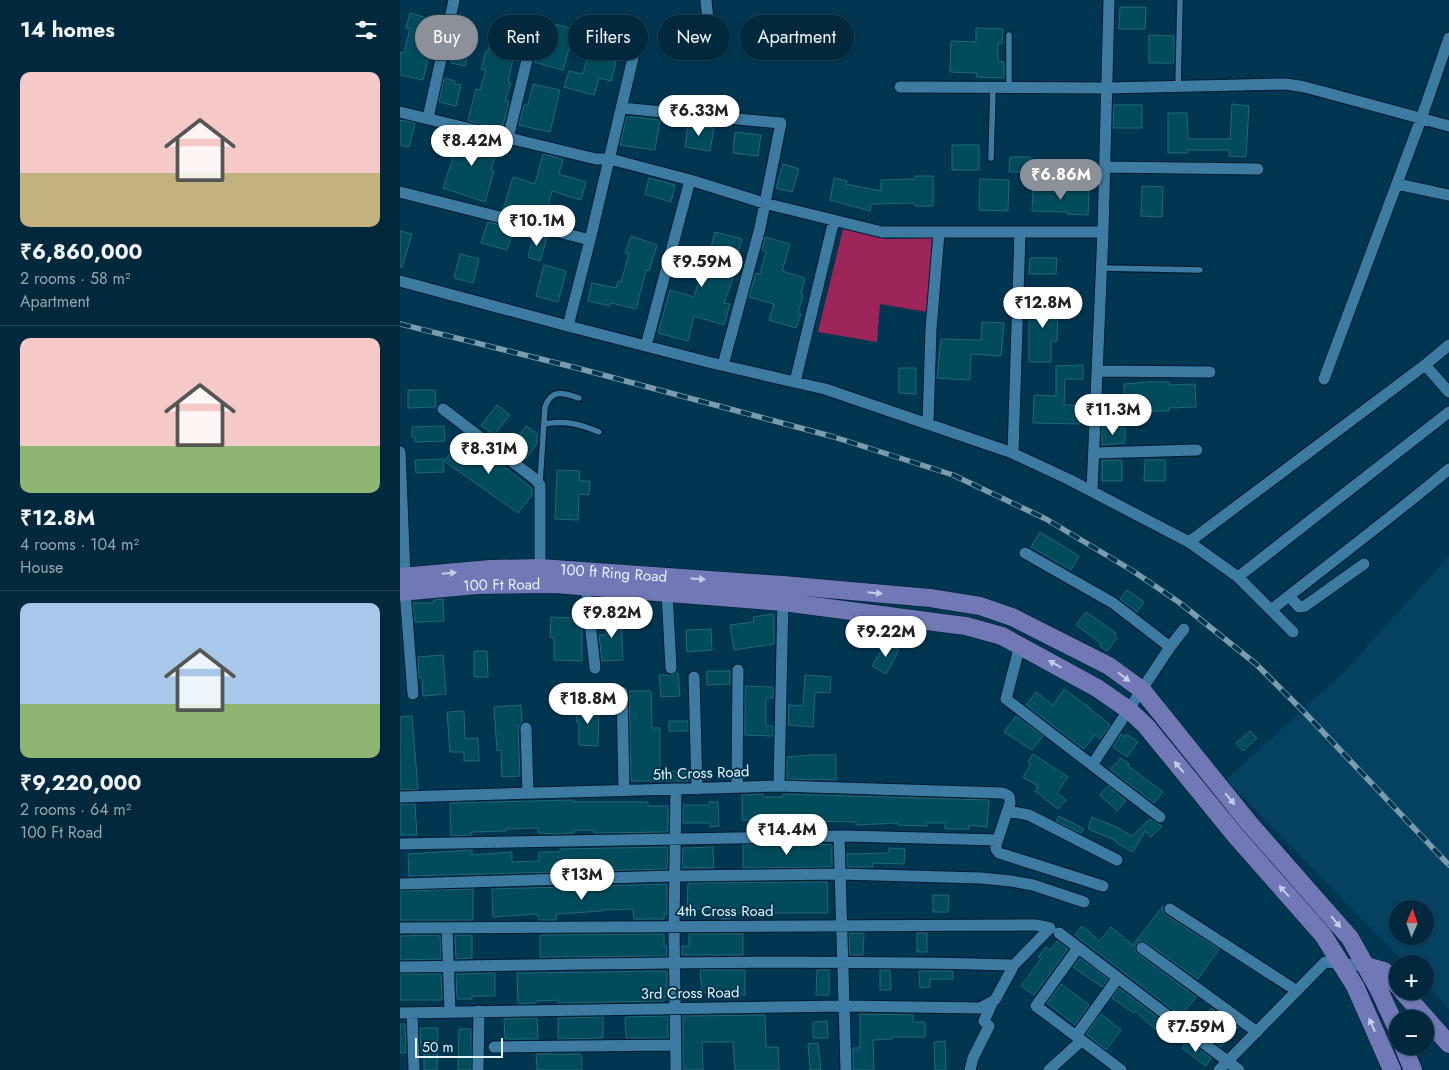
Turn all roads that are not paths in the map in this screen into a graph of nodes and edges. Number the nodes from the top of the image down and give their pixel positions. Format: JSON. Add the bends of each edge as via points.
{"nodes":[{"id":1,"x":454,"y":0,"type":"edge"},
{"id":2,"x":706,"y":0,"type":"edge"},
{"id":3,"x":1110,"y":0,"type":"edge"},
{"id":4,"x":1180,"y":0,"type":"edge"},
{"id":5,"x":707,"y":15,"type":"edge"},
{"id":6,"x":1009,"y":35,"type":"dead end"},
{"id":7,"x":1449,"y":38,"type":"edge"},
{"id":8,"x":1446,"y":55,"type":"edge"},
{"id":9,"x":527,"y":60,"type":"edge"},
{"id":10,"x":632,"y":60,"type":"edge"},
{"id":11,"x":1178,"y":86,"type":"junction"},
{"id":12,"x":900,"y":87,"type":"dead end"},
{"id":13,"x":993,"y":88,"type":"junction"},
{"id":14,"x":1009,"y":88,"type":"junction"},
{"id":15,"x":1107,"y":88,"type":"junction"},
{"id":16,"x":621,"y":108,"type":"junction"},
{"id":17,"x":400,"y":112,"type":"edge"},
{"id":18,"x":428,"y":118,"type":"junction"},
{"id":19,"x":1421,"y":119,"type":"junction"},
{"id":20,"x":1449,"y":126,"type":"edge"},
{"id":21,"x":508,"y":138,"type":"junction"},
{"id":22,"x":991,"y":158,"type":"dead end"},
{"id":23,"x":610,"y":159,"type":"junction"},
{"id":24,"x":1105,"y":168,"type":"junction"},
{"id":25,"x":1258,"y":169,"type":"dead end"},
{"id":26,"x":690,"y":180,"type":"junction"},
{"id":27,"x":1397,"y":184,"type":"junction"},
{"id":28,"x":400,"y":192,"type":"edge"},
{"id":29,"x":1449,"y":195,"type":"edge"},
{"id":30,"x":764,"y":203,"type":"junction"},
{"id":31,"x":834,"y":220,"type":"junction"},
{"id":32,"x":1020,"y":232,"type":"junction"},
{"id":33,"x":1104,"y":232,"type":"junction"},
{"id":34,"x":939,"y":233,"type":"junction"},
{"id":35,"x":590,"y":240,"type":"junction"},
{"id":36,"x":1102,"y":268,"type":"junction"},
{"id":37,"x":1200,"y":270,"type":"dead end"},
{"id":38,"x":400,"y":282,"type":"edge"},
{"id":39,"x":568,"y":326,"type":"junction"},
{"id":40,"x":1449,"y":345,"type":"edge"},
{"id":41,"x":646,"y":346,"type":"junction"},
{"id":42,"x":722,"y":365,"type":"junction"},
{"id":43,"x":1425,"y":365,"type":"junction"},
{"id":44,"x":1097,"y":371,"type":"junction"},
{"id":45,"x":1210,"y":372,"type":"dead end"},
{"id":46,"x":1324,"y":379,"type":"dead end"},
{"id":47,"x":795,"y":382,"type":"junction"},
{"id":48,"x":1449,"y":392,"type":"edge"},
{"id":49,"x":579,"y":398,"type":"dead end"},
{"id":50,"x":443,"y":409,"type":"dead end"},
{"id":51,"x":1449,"y":412,"type":"edge"},
{"id":52,"x":928,"y":423,"type":"junction"},
{"id":53,"x":544,"y":424,"type":"junction"},
{"id":54,"x":599,"y":432,"type":"dead end"},
{"id":55,"x":1197,"y":450,"type":"dead end"},
{"id":56,"x":400,"y":452,"type":"edge"},
{"id":57,"x":1013,"y":453,"type":"junction"},
{"id":58,"x":1094,"y":453,"type":"junction"},
{"id":59,"x":1449,"y":469,"type":"edge"},
{"id":60,"x":540,"y":485,"type":"junction"},
{"id":61,"x":1092,"y":491,"type":"junction"},
{"id":62,"x":1189,"y":542,"type":"junction"},
{"id":63,"x":1025,"y":553,"type":"dead end"},
{"id":64,"x":1364,"y":564,"type":"dead end"},
{"id":65,"x":540,"y":568,"type":"junction"},
{"id":66,"x":1238,"y":577,"type":"junction"},
{"id":67,"x":402,"y":584,"type":"edge"},
{"id":68,"x":586,"y":586,"type":"junction"},
{"id":69,"x":667,"y":592,"type":"junction"},
{"id":70,"x":783,"y":594,"type":"junction"},
{"id":71,"x":1289,"y":596,"type":"junction"},
{"id":72,"x":1271,"y":610,"type":"junction"},
{"id":73,"x":1184,"y":629,"type":"dead end"},
{"id":74,"x":1293,"y":632,"type":"dead end"},
{"id":75,"x":1020,"y":645,"type":"junction"},
{"id":76,"x":1170,"y":647,"type":"junction"},
{"id":77,"x":595,"y":668,"type":"dead end"},
{"id":78,"x":671,"y":668,"type":"dead end"},
{"id":79,"x":738,"y":670,"type":"dead end"},
{"id":80,"x":694,"y":677,"type":"dead end"},
{"id":81,"x":1142,"y":690,"type":"junction"},
{"id":82,"x":622,"y":692,"type":"dead end"},
{"id":83,"x":413,"y":694,"type":"dead end"},
{"id":84,"x":1129,"y":710,"type":"junction"},
{"id":85,"x":526,"y":728,"type":"dead end"},
{"id":86,"x":1092,"y":765,"type":"junction"},
{"id":87,"x":779,"y":786,"type":"junction"},
{"id":88,"x":737,"y":787,"type":"junction"},
{"id":89,"x":676,"y":789,"type":"junction"},
{"id":90,"x":697,"y":789,"type":"junction"},
{"id":91,"x":624,"y":790,"type":"junction"},
{"id":92,"x":528,"y":793,"type":"junction"},
{"id":93,"x":400,"y":797,"type":"edge"},
{"id":94,"x":1008,"y":811,"type":"junction"},
{"id":95,"x":1160,"y":818,"type":"dead end"},
{"id":96,"x":839,"y":836,"type":"junction"},
{"id":97,"x":675,"y":838,"type":"junction"},
{"id":98,"x":997,"y":840,"type":"junction"},
{"id":99,"x":400,"y":844,"type":"edge"},
{"id":100,"x":1118,"y":860,"type":"dead end"},
{"id":101,"x":840,"y":874,"type":"junction"},
{"id":102,"x":674,"y":876,"type":"junction"},
{"id":103,"x":400,"y":884,"type":"edge"},
{"id":104,"x":1104,"y":886,"type":"dead end"},
{"id":105,"x":1084,"y":902,"type":"dead end"},
{"id":106,"x":1170,"y":909,"type":"dead end"},
{"id":107,"x":674,"y":926,"type":"junction"},
{"id":108,"x":842,"y":926,"type":"junction"},
{"id":109,"x":400,"y":928,"type":"edge"},
{"id":110,"x":446,"y":928,"type":"junction"},
{"id":111,"x":1055,"y":930,"type":"junction"},
{"id":112,"x":1078,"y":948,"type":"junction"},
{"id":113,"x":1142,"y":948,"type":"dead end"},
{"id":114,"x":675,"y":962,"type":"junction"},
{"id":115,"x":843,"y":963,"type":"junction"},
{"id":116,"x":1342,"y":964,"type":"junction"},
{"id":117,"x":1014,"y":965,"type":"junction"},
{"id":118,"x":448,"y":966,"type":"junction"},
{"id":119,"x":1366,"y":966,"type":"junction"},
{"id":120,"x":400,"y":967,"type":"edge"},
{"id":121,"x":1389,"y":976,"type":"edge"},
{"id":122,"x":1117,"y":978,"type":"junction"},
{"id":123,"x":1297,"y":991,"type":"junction"},
{"id":124,"x":1410,"y":1000,"type":"edge"},
{"id":125,"x":993,"y":1001,"type":"junction"},
{"id":126,"x":844,"y":1006,"type":"junction"},
{"id":127,"x":675,"y":1008,"type":"junction"},
{"id":128,"x":479,"y":1011,"type":"junction"},
{"id":129,"x":450,"y":1012,"type":"junction"},
{"id":130,"x":400,"y":1013,"type":"edge"},
{"id":131,"x":412,"y":1013,"type":"junction"},
{"id":132,"x":1389,"y":1013,"type":"edge"},
{"id":133,"x":1257,"y":1032,"type":"junction"},
{"id":134,"x":1079,"y":1038,"type":"junction"},
{"id":135,"x":1449,"y":1044,"type":"edge"},
{"id":136,"x":676,"y":1045,"type":"junction"},
{"id":137,"x":494,"y":1047,"type":"dead end"},
{"id":138,"x":1407,"y":1055,"type":"edge"},
{"id":139,"x":1228,"y":1061,"type":"junction"},
{"id":140,"x":414,"y":1070,"type":"edge"},
{"id":141,"x":478,"y":1070,"type":"edge"},
{"id":142,"x":676,"y":1070,"type":"edge"},
{"id":143,"x":846,"y":1070,"type":"edge"},
{"id":144,"x":970,"y":1070,"type":"edge"},
{"id":145,"x":1050,"y":1070,"type":"edge"},
{"id":146,"x":1121,"y":1070,"type":"edge"},
{"id":147,"x":1219,"y":1070,"type":"edge"},
{"id":148,"x":1238,"y":1070,"type":"edge"},
{"id":149,"x":1392,"y":1070,"type":"edge"},
{"id":150,"x":1413,"y":1070,"type":"edge"}],
"edges":[{"from":1,"to":18,"type":"street"},
{"from":2,"to":5,"type":"street"},
{"from":3,"to":15,"type":"street"},
{"from":4,"to":11,"type":"lane"},
{"from":6,"to":14,"type":"lane"},
{"from":7,"to":8,"type":"street"},
{"from":8,"to":19,"type":"street"},
{"from":9,"to":21,"type":"street"},
{"from":10,"to":16,"type":"street"},
{"from":11,"to":15,"type":"street"},
{"from":11,"to":19,"type":"street","via":[[1278,84],[1305,87]]},
{"from":12,"to":13,"type":"street"},
{"from":13,"to":14,"type":"street"},
{"from":13,"to":22,"type":"lane"},
{"from":14,"to":15,"type":"street"},
{"from":15,"to":24,"type":"street"},
{"from":16,"to":23,"type":"street"},
{"from":16,"to":30,"type":"street","via":[[781,123]]},
{"from":17,"to":18,"type":"street"},
{"from":18,"to":21,"type":"street"},
{"from":19,"to":20,"type":"street"},
{"from":19,"to":27,"type":"street"},
{"from":21,"to":23,"type":"street","via":[[596,159]]},
{"from":23,"to":26,"type":"street"},
{"from":23,"to":35,"type":"street"},
{"from":24,"to":25,"type":"street"},
{"from":24,"to":33,"type":"street"},
{"from":26,"to":30,"type":"street"},
{"from":26,"to":41,"type":"street"},
{"from":27,"to":29,"type":"street"},
{"from":27,"to":46,"type":"street"},
{"from":28,"to":35,"type":"street"},
{"from":30,"to":31,"type":"street"},
{"from":30,"to":42,"type":"street"},
{"from":31,"to":34,"type":"street","via":[[882,232]]},
{"from":31,"to":47,"type":"street"},
{"from":32,"to":33,"type":"street"},
{"from":32,"to":34,"type":"street"},
{"from":32,"to":57,"type":"street"},
{"from":33,"to":36,"type":"street"},
{"from":34,"to":52,"type":"street"},
{"from":35,"to":39,"type":"street"},
{"from":36,"to":37,"type":"lane"},
{"from":36,"to":44,"type":"street"},
{"from":38,"to":39,"type":"street"},
{"from":39,"to":41,"type":"street"},
{"from":40,"to":43,"type":"street"},
{"from":41,"to":42,"type":"street"},
{"from":42,"to":47,"type":"street"},
{"from":43,"to":48,"type":"street"},
{"from":43,"to":62,"type":"street"},
{"from":44,"to":45,"type":"street"},
{"from":44,"to":58,"type":"street"},
{"from":47,"to":52,"type":"street"},
{"from":49,"to":53,"type":"lane","via":[[564,393],[554,394],[545,407]]},
{"from":50,"to":60,"type":"street"},
{"from":51,"to":66,"type":"street"},
{"from":52,"to":57,"type":"street"},
{"from":53,"to":54,"type":"lane","via":[[570,422]]},
{"from":53,"to":60,"type":"lane"},
{"from":55,"to":58,"type":"street"},
{"from":56,"to":67,"type":"street"},
{"from":57,"to":61,"type":"street"},
{"from":58,"to":61,"type":"street"},
{"from":59,"to":71,"type":"street"},
{"from":60,"to":65,"type":"street"},
{"from":61,"to":62,"type":"street"},
{"from":62,"to":66,"type":"street"},
{"from":63,"to":76,"type":"street","via":[[1113,603]]},
{"from":64,"to":71,"type":"street","via":[[1305,606],[1299,607]]},
{"from":67,"to":65,"type":"main road","name":"100 ft Ring Road","one_way":true,"via":[[490,569]]},
{"from":65,"to":70,"type":"main road","name":"100 ft Ring Road","one_way":true},
{"from":66,"to":72,"type":"street"},
{"from":67,"to":68,"type":"main road","name":"100 Ft Road"},
{"from":67,"to":83,"type":"street"},
{"from":68,"to":69,"type":"main road","name":"100 Ft Road"},
{"from":68,"to":77,"type":"street"},
{"from":69,"to":70,"type":"main road","name":"100 Ft Road"},
{"from":69,"to":78,"type":"street"},
{"from":70,"to":75,"type":"main road","name":"100 Ft Road","via":[[814,606],[966,626],[1002,636]]},
{"from":70,"to":81,"type":"main road","name":"100 ft Ring Road","one_way":true,"via":[[826,588],[930,598],[988,609],[1012,616],[1109,666]]},
{"from":70,"to":87,"type":"street"},
{"from":71,"to":72,"type":"street"},
{"from":72,"to":74,"type":"street"},
{"from":73,"to":76,"type":"street"},
{"from":84,"to":75,"type":"main road","name":"100 Ft Road","one_way":true,"via":[[1097,688]]},
{"from":75,"to":86,"type":"street","via":[[1006,699]]},
{"from":76,"to":81,"type":"street"},
{"from":79,"to":88,"type":"street"},
{"from":80,"to":90,"type":"street"},
{"from":81,"to":84,"type":"street"},
{"from":81,"to":119,"type":"main road","name":"100 ft Ring Road","one_way":true,"via":[[1249,823],[1350,938]]},
{"from":82,"to":91,"type":"street"},
{"from":84,"to":86,"type":"street"},
{"from":116,"to":84,"type":"main road","name":"100 Ft Road","one_way":true,"via":[[1323,935]]},
{"from":85,"to":92,"type":"street"},
{"from":86,"to":95,"type":"street"},
{"from":87,"to":88,"type":"street","name":"5th Cross Road"},
{"from":87,"to":94,"type":"street","name":"5th Cross Road","via":[[1002,793],[1010,797]]},
{"from":88,"to":90,"type":"street","name":"5th Cross Road"},
{"from":89,"to":90,"type":"street","name":"5th Cross Road"},
{"from":89,"to":91,"type":"street","name":"5th Cross Road"},
{"from":89,"to":97,"type":"street"},
{"from":91,"to":92,"type":"street","name":"5th Cross Road"},
{"from":92,"to":93,"type":"street","name":"5th Cross Road"},
{"from":94,"to":98,"type":"street"},
{"from":94,"to":100,"type":"street","via":[[1029,815]]},
{"from":96,"to":97,"type":"street"},
{"from":96,"to":98,"type":"street"},
{"from":96,"to":101,"type":"street"},
{"from":97,"to":99,"type":"street"},
{"from":97,"to":102,"type":"street"},
{"from":98,"to":104,"type":"street","via":[[999,853]]},
{"from":101,"to":102,"type":"street"},
{"from":101,"to":105,"type":"street","via":[[1011,881]]},
{"from":101,"to":108,"type":"street"},
{"from":102,"to":103,"type":"street"},
{"from":102,"to":107,"type":"street"},
{"from":106,"to":123,"type":"street"},
{"from":107,"to":108,"type":"street","name":"4th Cross Road"},
{"from":107,"to":110,"type":"street","name":"4th Cross Road"},
{"from":107,"to":114,"type":"street"},
{"from":108,"to":111,"type":"street","name":"4th Cross Road","via":[[1036,925]]},
{"from":108,"to":115,"type":"street"},
{"from":109,"to":110,"type":"street","name":"4th Cross Road"},
{"from":110,"to":118,"type":"street"},
{"from":111,"to":112,"type":"street"},
{"from":111,"to":117,"type":"street"},
{"from":112,"to":122,"type":"street"},
{"from":112,"to":134,"type":"street","via":[[1036,1006]]},
{"from":113,"to":133,"type":"street"},
{"from":114,"to":115,"type":"street"},
{"from":114,"to":118,"type":"street"},
{"from":114,"to":127,"type":"street"},
{"from":115,"to":117,"type":"street","via":[[889,961]]},
{"from":115,"to":126,"type":"street"},
{"from":116,"to":119,"type":"street"},
{"from":116,"to":123,"type":"street","via":[[1326,962]]},
{"from":149,"to":116,"type":"main road","name":"100 Ft Road","one_way":true},
{"from":117,"to":125,"type":"street"},
{"from":118,"to":120,"type":"street"},
{"from":118,"to":129,"type":"street"},
{"from":119,"to":121,"type":"main road","via":[[1384,971]]},
{"from":119,"to":132,"type":"main road","name":"100 ft Ring Road"},
{"from":122,"to":134,"type":"street"},
{"from":122,"to":139,"type":"street"},
{"from":123,"to":133,"type":"street"},
{"from":124,"to":135,"type":"main road"},
{"from":125,"to":126,"type":"street","name":"3rd Cross Road","via":[[980,1008]]},
{"from":125,"to":144,"type":"street","via":[[984,1022],[988,1026]]},
{"from":126,"to":127,"type":"street","name":"3rd Cross Road"},
{"from":126,"to":143,"type":"street"},
{"from":127,"to":128,"type":"street","name":"3rd Cross Road"},
{"from":127,"to":136,"type":"street"},
{"from":128,"to":129,"type":"street","name":"3rd Cross Road"},
{"from":128,"to":141,"type":"street"},
{"from":129,"to":131,"type":"street","name":"3rd Cross Road"},
{"from":130,"to":131,"type":"street","name":"3rd Cross Road"},
{"from":131,"to":140,"type":"street"},
{"from":133,"to":139,"type":"street"},
{"from":134,"to":145,"type":"street"},
{"from":134,"to":146,"type":"street"},
{"from":136,"to":137,"type":"street"},
{"from":136,"to":142,"type":"street"},
{"from":138,"to":150,"type":"main road"},
{"from":139,"to":147,"type":"street"},
{"from":139,"to":148,"type":"street"}]}
